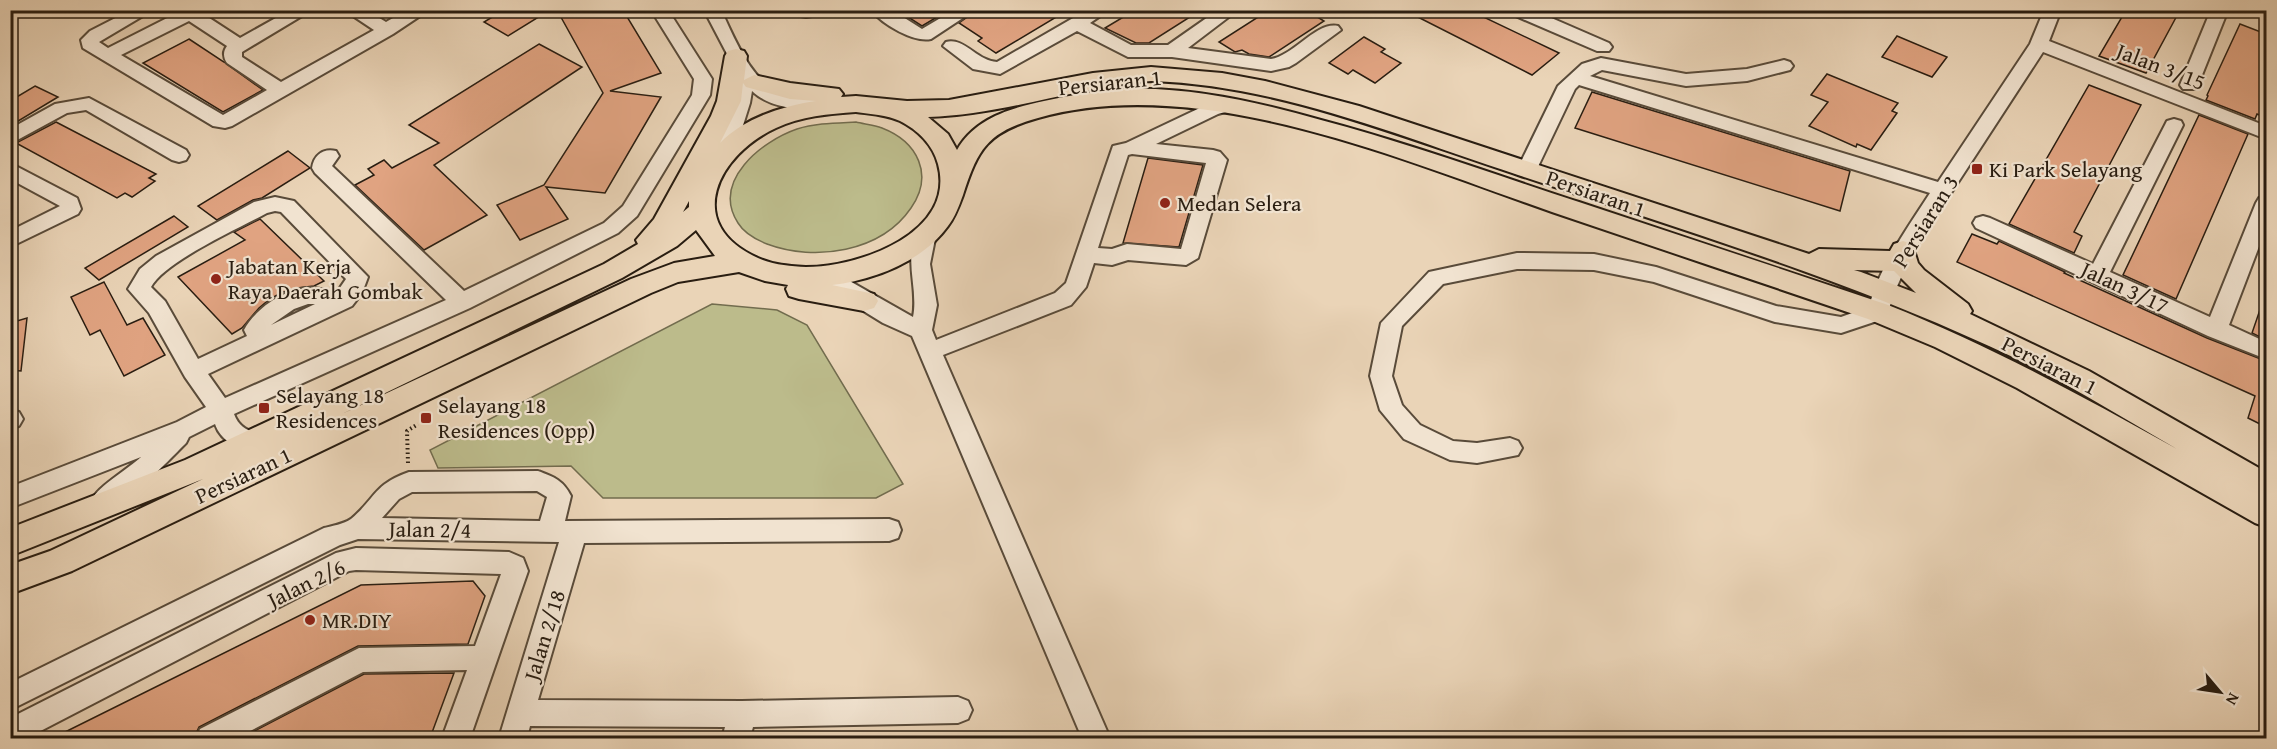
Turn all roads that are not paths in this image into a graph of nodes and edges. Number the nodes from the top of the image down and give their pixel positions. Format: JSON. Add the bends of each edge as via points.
{"nodes":[{"id":1,"x":146,"y":10,"type":"edge"},
{"id":2,"x":304,"y":10,"type":"edge"},
{"id":3,"x":352,"y":10,"type":"edge"},
{"id":4,"x":421,"y":10,"type":"edge"},
{"id":5,"x":659,"y":10,"type":"edge"},
{"id":6,"x":712,"y":10,"type":"edge"},
{"id":7,"x":797,"y":10,"type":"edge"},
{"id":8,"x":818,"y":10,"type":"edge"},
{"id":9,"x":879,"y":10,"type":"edge"},
{"id":10,"x":968,"y":10,"type":"edge"},
{"id":11,"x":1101,"y":10,"type":"edge"},
{"id":12,"x":1230,"y":10,"type":"edge"},
{"id":13,"x":1517,"y":10,"type":"edge"},
{"id":14,"x":2054,"y":10,"type":"edge"},
{"id":15,"x":2220,"y":10,"type":"edge"},
{"id":16,"x":186,"y":12,"type":"edge"},
{"id":17,"x":1078,"y":24,"type":"junction"},
{"id":18,"x":387,"y":30,"type":"junction"},
{"id":19,"x":1332,"y":30,"type":"dead end"},
{"id":20,"x":2038,"y":44,"type":"junction"},
{"id":21,"x":238,"y":45,"type":"junction"},
{"id":22,"x":952,"y":46,"type":"dead end"},
{"id":23,"x":1604,"y":47,"type":"dead end"},
{"id":24,"x":1172,"y":51,"type":"junction"},
{"id":25,"x":108,"y":55,"type":"junction"},
{"id":26,"x":1784,"y":66,"type":"dead end"},
{"id":27,"x":745,"y":69,"type":"junction"},
{"id":28,"x":1575,"y":78,"type":"junction"},
{"id":29,"x":2189,"y":85,"type":"dead end"},
{"id":30,"x":281,"y":91,"type":"junction"},
{"id":31,"x":980,"y":104,"type":"junction"},
{"id":32,"x":828,"y":105,"type":"junction"},
{"id":33,"x":1229,"y":105,"type":"junction"},
{"id":34,"x":882,"y":108,"type":"junction"},
{"id":35,"x":1007,"y":119,"type":"junction"},
{"id":36,"x":2174,"y":125,"type":"dead end"},
{"id":37,"x":2266,"y":133,"type":"edge"},
{"id":38,"x":10,"y":138,"type":"edge"},
{"id":39,"x":1129,"y":148,"type":"junction"},
{"id":40,"x":724,"y":154,"type":"junction"},
{"id":41,"x":178,"y":155,"type":"dead end"},
{"id":42,"x":329,"y":156,"type":"dead end"},
{"id":43,"x":10,"y":170,"type":"edge"},
{"id":44,"x":1527,"y":170,"type":"junction"},
{"id":45,"x":952,"y":189,"type":"junction"},
{"id":46,"x":1942,"y":190,"type":"junction"},
{"id":47,"x":2266,"y":203,"type":"edge"},
{"id":48,"x":702,"y":210,"type":"junction"},
{"id":49,"x":1983,"y":223,"type":"dead end"},
{"id":50,"x":926,"y":234,"type":"junction"},
{"id":51,"x":10,"y":240,"type":"edge"},
{"id":52,"x":1085,"y":254,"type":"junction"},
{"id":53,"x":1900,"y":256,"type":"junction"},
{"id":54,"x":1784,"y":257,"type":"junction"},
{"id":55,"x":630,"y":262,"type":"junction"},
{"id":56,"x":740,"y":262,"type":"junction"},
{"id":57,"x":920,"y":264,"type":"junction"},
{"id":58,"x":674,"y":273,"type":"junction"},
{"id":59,"x":2098,"y":275,"type":"junction"},
{"id":60,"x":825,"y":277,"type":"junction"},
{"id":61,"x":864,"y":301,"type":"junction"},
{"id":62,"x":462,"y":302,"type":"junction"},
{"id":63,"x":1881,"y":302,"type":"junction"},
{"id":64,"x":2216,"y":330,"type":"junction"},
{"id":65,"x":1988,"y":334,"type":"junction"},
{"id":66,"x":926,"y":341,"type":"junction"},
{"id":67,"x":2266,"y":351,"type":"edge"},
{"id":68,"x":193,"y":371,"type":"junction"},
{"id":69,"x":221,"y":410,"type":"junction"},
{"id":70,"x":186,"y":429,"type":"junction"},
{"id":71,"x":254,"y":442,"type":"junction"},
{"id":72,"x":1510,"y":448,"type":"dead end"},
{"id":73,"x":196,"y":469,"type":"junction"},
{"id":74,"x":2266,"y":487,"type":"edge"},
{"id":75,"x":10,"y":498,"type":"edge"},
{"id":76,"x":2266,"y":514,"type":"edge"},
{"id":77,"x":80,"y":517,"type":"junction"},
{"id":78,"x":358,"y":528,"type":"junction"},
{"id":79,"x":889,"y":530,"type":"dead end"},
{"id":80,"x":563,"y":531,"type":"junction"},
{"id":81,"x":10,"y":542,"type":"edge"},
{"id":82,"x":10,"y":557,"type":"edge"},
{"id":83,"x":10,"y":580,"type":"edge"},
{"id":84,"x":485,"y":658,"type":"junction"},
{"id":85,"x":10,"y":699,"type":"edge"},
{"id":86,"x":958,"y":710,"type":"dead end"},
{"id":87,"x":517,"y":726,"type":"edge"},
{"id":88,"x":739,"y":726,"type":"edge"},
{"id":89,"x":16,"y":734,"type":"edge"},
{"id":90,"x":210,"y":738,"type":"edge"},
{"id":91,"x":456,"y":738,"type":"edge"},
{"id":92,"x":1096,"y":738,"type":"edge"}],
"edges":[{"from":1,"to":25,"type":"street","via":[[90,40],[89,44]]},
{"from":2,"to":21,"type":"street"},
{"from":3,"to":18,"type":"street"},
{"from":4,"to":18,"type":"street"},
{"from":5,"to":62,"type":"street","via":[[702,80],[701,95],[630,211],[611,228]]},
{"from":6,"to":27,"type":"street"},
{"from":7,"to":8,"type":"street"},
{"from":9,"to":10,"type":"street","via":[[918,35],[925,35]]},
{"from":11,"to":17,"type":"street"},
{"from":12,"to":24,"type":"street"},
{"from":13,"to":23,"type":"street"},
{"from":14,"to":20,"type":"street","name":"Persiaran 3"},
{"from":15,"to":29,"type":"street"},
{"from":16,"to":21,"type":"street"},
{"from":16,"to":25,"type":"street"},
{"from":17,"to":22,"type":"street","via":[[1000,68],[975,64]]},
{"from":17,"to":24,"type":"street","via":[[1128,51]]},
{"from":18,"to":30,"type":"street"},
{"from":19,"to":24,"type":"street","via":[[1283,63],[1271,65]]},
{"from":20,"to":37,"type":"street","name":"Jalan 3/15"},
{"from":20,"to":46,"type":"street","name":"Persiaran 3"},
{"from":21,"to":30,"type":"street","via":[[233,50],[233,59]]},
{"from":25,"to":30,"type":"street","via":[[220,122],[230,121]]},
{"from":26,"to":28,"type":"street","via":[[1747,75],[1686,80],[1601,64]]},
{"from":27,"to":31,"type":"main road","via":[[790,91]]},
{"from":27,"to":32,"type":"street","via":[[773,97]]},
{"from":27,"to":40,"type":"street","via":[[741,103]]},
{"from":27,"to":55,"type":"main road","via":[[663,225]]},
{"from":28,"to":44,"type":"street"},
{"from":28,"to":46,"type":"street"},
{"from":31,"to":34,"type":"main road","name":"Persiaran 1","via":[[922,110]]},
{"from":31,"to":44,"type":"main road","name":"Persiaran 1","via":[[1086,80],[1180,75],[1328,107]]},
{"from":32,"to":34,"type":"main road"},
{"from":32,"to":40,"type":"main road","via":[[769,121]]},
{"from":33,"to":35,"type":"main road","name":"Persiaran 1","via":[[1155,98],[1091,98]]},
{"from":33,"to":39,"type":"street"},
{"from":33,"to":63,"type":"main road","name":"Persiaran 1","via":[[1397,150]]},
{"from":34,"to":45,"type":"main road","via":[[908,116],[930,129],[945,147],[953,167]]},
{"from":35,"to":45,"type":"main road","name":"Persiaran 1","via":[[979,137]]},
{"from":35,"to":57,"type":"main road","via":[[1004,132],[975,170],[952,220]]},
{"from":36,"to":59,"type":"street"},
{"from":38,"to":41,"type":"street","via":[[62,108],[89,104]]},
{"from":39,"to":52,"type":"street","via":[[1120,151]]},
{"from":39,"to":52,"type":"street","via":[[1217,160],[1191,253],[1186,257],[1128,252],[1112,257]]},
{"from":40,"to":48,"type":"main road","via":[[703,191]]},
{"from":42,"to":62,"type":"street","via":[[322,162],[322,168]]},
{"from":43,"to":51,"type":"street","via":[[70,202],[71,209]]},
{"from":44,"to":54,"type":"main road","name":"Persiaran 1"},
{"from":45,"to":50,"type":"main road","via":[[947,205]]},
{"from":46,"to":53,"type":"street","name":"Persiaran 3"},
{"from":47,"to":64,"type":"street"},
{"from":48,"to":55,"type":"main road","name":"Persiaran 1"},
{"from":48,"to":56,"type":"main road","via":[[716,243]]},
{"from":49,"to":59,"type":"street","name":"Jalan 3/17"},
{"from":50,"to":57,"type":"street"},
{"from":50,"to":60,"type":"main road","via":[[898,255],[863,270]]},
{"from":52,"to":66,"type":"street","via":[[1075,287],[1063,299]]},
{"from":53,"to":54,"type":"main road","via":[[1853,262]]},
{"from":53,"to":63,"type":"street","name":"Persiaran 3"},
{"from":53,"to":65,"type":"main road","via":[[1915,277]]},
{"from":54,"to":63,"type":"main road","name":"Persiaran 1"},
{"from":55,"to":71,"type":"main road","name":"Persiaran 1"},
{"from":56,"to":58,"type":"main road","name":"Persiaran 1"},
{"from":56,"to":60,"type":"main road","via":[[765,272]]},
{"from":57,"to":66,"type":"street"},
{"from":58,"to":61,"type":"main road"},
{"from":58,"to":83,"type":"main road","name":"Persiaran 1","via":[[62,561]]},
{"from":59,"to":64,"type":"street","name":"Jalan 3/17"},
{"from":60,"to":61,"type":"street"},
{"from":61,"to":66,"type":"street"},
{"from":62,"to":69,"type":"street"},
{"from":63,"to":65,"type":"main road","name":"Persiaran 1"},
{"from":63,"to":72,"type":"street","via":[[1840,324],[1775,315],[1656,275],[1594,262],[1516,261],[1436,278],[1392,323],[1381,376],[1392,410],[1412,432],[1450,450],[1477,453]]},
{"from":63,"to":76,"type":"main road","name":"Persiaran 1"},
{"from":64,"to":67,"type":"street","name":"Jalan 3/17"},
{"from":65,"to":74,"type":"main road","name":"Persiaran 1","via":[[2108,395]]},
{"from":66,"to":92,"type":"street"},
{"from":68,"to":68,"type":"street","via":[[157,307],[139,289],[147,274],[261,207],[287,206],[357,277],[354,287],[344,300]]},
{"from":68,"to":69,"type":"street"},
{"from":69,"to":70,"type":"street"},
{"from":69,"to":71,"type":"street","via":[[228,429],[239,438]]},
{"from":70,"to":75,"type":"street"},
{"from":70,"to":77,"type":"street","via":[[133,479]]},
{"from":71,"to":73,"type":"main road","name":"Persiaran 1"},
{"from":73,"to":77,"type":"main road","name":"Persiaran 1"},
{"from":73,"to":82,"type":"main road","via":[[110,517]]},
{"from":77,"to":81,"type":"main road","name":"Persiaran 1"},
{"from":78,"to":80,"type":"street","name":"Jalan 2/4"},
{"from":78,"to":80,"type":"street","name":"Jalan 2/18","via":[[390,492],[408,482],[537,481],[553,487],[559,496]]},
{"from":78,"to":85,"type":"street","name":"Jalan 2/4","via":[[333,536]]},
{"from":79,"to":80,"type":"street","name":"Jalan 2/4"},
{"from":80,"to":87,"type":"street","name":"Jalan 2/18"},
{"from":84,"to":89,"type":"street","name":"Jalan 2/6","via":[[515,571],[509,562],[356,559],[345,561]]},
{"from":84,"to":90,"type":"street","via":[[359,660]]},
{"from":84,"to":91,"type":"street","name":"Jalan 2/6"},
{"from":85,"to":89,"type":"street"},
{"from":86,"to":88,"type":"street"},
{"from":87,"to":88,"type":"street"}]}
